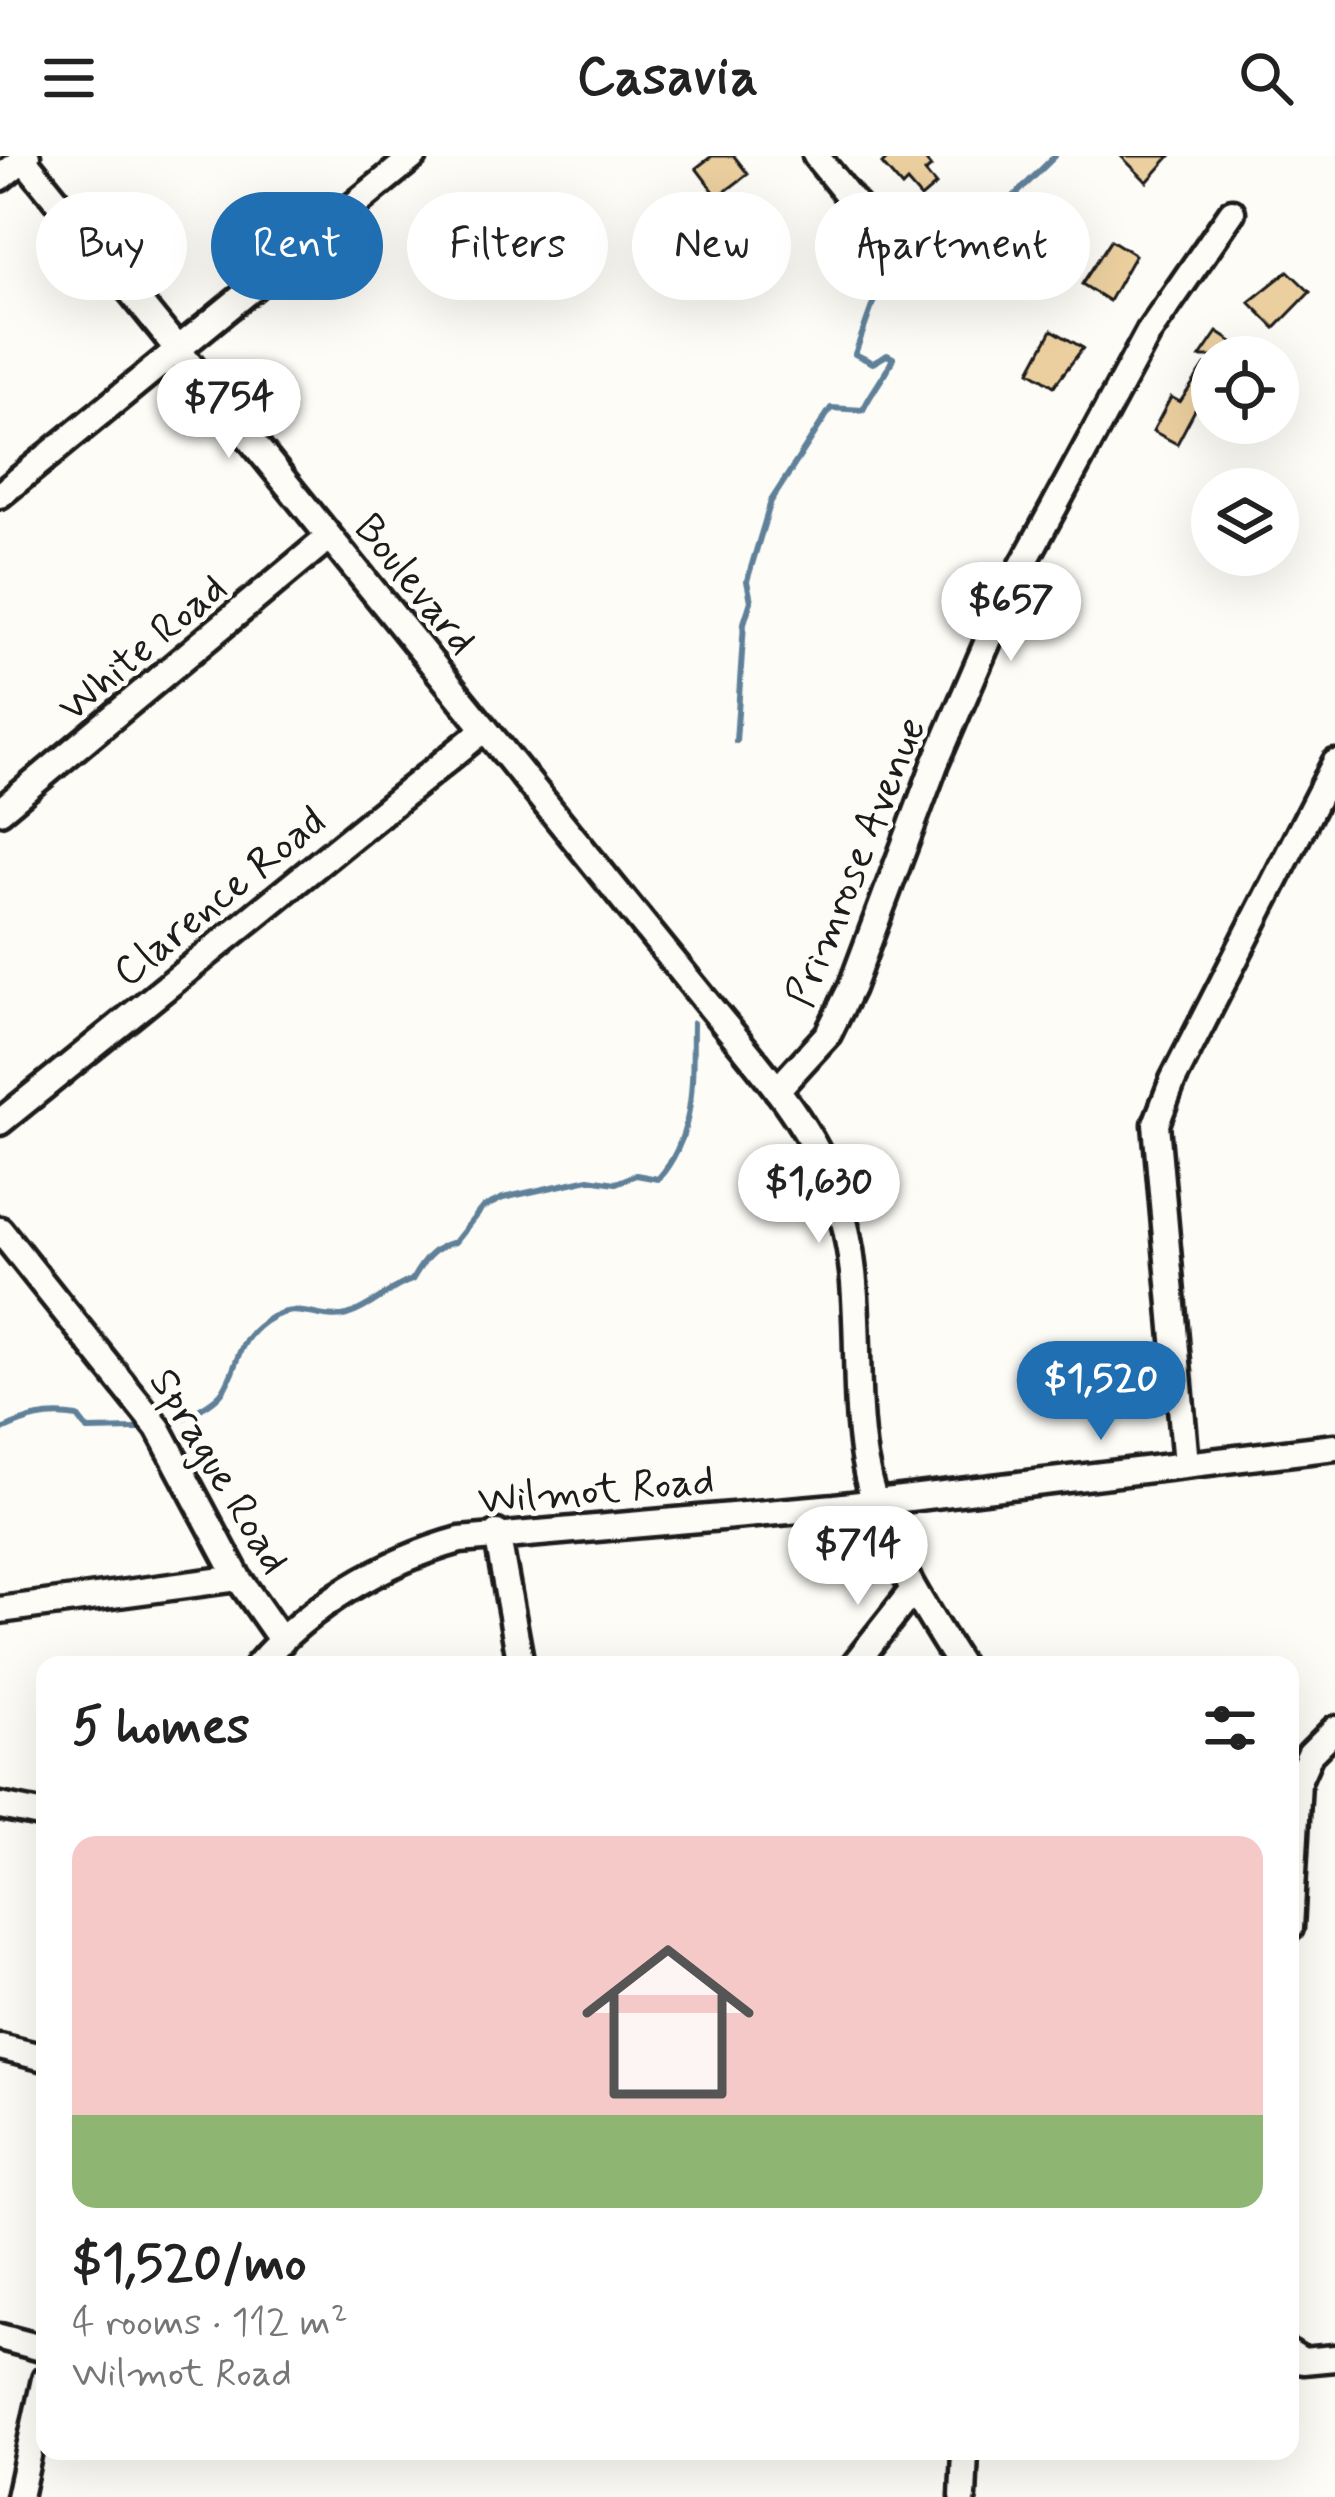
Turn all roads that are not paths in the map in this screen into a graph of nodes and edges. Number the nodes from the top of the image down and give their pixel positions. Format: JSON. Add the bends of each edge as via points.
{"nodes":[{"id":1,"x":414,"y":156,"type":"edge"},
{"id":2,"x":816,"y":156,"type":"edge"},
{"id":3,"x":24,"y":157,"type":"edge"},
{"id":4,"x":0,"y":178,"type":"edge"},
{"id":5,"x":845,"y":192,"type":"edge"},
{"id":6,"x":1232,"y":212,"type":"dead end"},
{"id":7,"x":177,"y":349,"type":"junction"},
{"id":8,"x":0,"y":495,"type":"edge"},
{"id":9,"x":329,"y":537,"type":"junction"},
{"id":10,"x":484,"y":729,"type":"junction"},
{"id":11,"x":1335,"y":763,"type":"edge"},
{"id":12,"x":0,"y":812,"type":"edge"},
{"id":13,"x":777,"y":1090,"type":"junction"},
{"id":14,"x":0,"y":1122,"type":"edge"},
{"id":15,"x":0,"y":1230,"type":"edge"},
{"id":16,"x":1335,"y":1447,"type":"edge"},
{"id":17,"x":1186,"y":1464,"type":"junction"},
{"id":18,"x":874,"y":1501,"type":"junction"},
{"id":19,"x":497,"y":1533,"type":"junction"},
{"id":20,"x":238,"y":1578,"type":"junction"},
{"id":21,"x":913,"y":1590,"type":"junction"},
{"id":22,"x":0,"y":1610,"type":"edge"},
{"id":23,"x":282,"y":1641,"type":"junction"},
{"id":24,"x":268,"y":1656,"type":"edge"},
{"id":25,"x":519,"y":1656,"type":"edge"},
{"id":26,"x":861,"y":1656,"type":"edge"},
{"id":27,"x":954,"y":1656,"type":"edge"},
{"id":28,"x":1335,"y":1729,"type":"edge"},
{"id":29,"x":1299,"y":1778,"type":"edge"},
{"id":30,"x":0,"y":1806,"type":"edge"},
{"id":31,"x":36,"y":1813,"type":"edge"},
{"id":32,"x":0,"y":2047,"type":"edge"},
{"id":33,"x":36,"y":2055,"type":"edge"},
{"id":34,"x":0,"y":2338,"type":"edge"},
{"id":35,"x":36,"y":2347,"type":"edge"},
{"id":36,"x":1335,"y":2358,"type":"edge"},
{"id":37,"x":1299,"y":2359,"type":"edge"},
{"id":38,"x":36,"y":2420,"type":"edge"},
{"id":39,"x":965,"y":2460,"type":"edge"},
{"id":40,"x":19,"y":2497,"type":"edge"},
{"id":41,"x":963,"y":2497,"type":"edge"}],
"edges":[{"from":1,"to":7,"type":"street"},
{"from":2,"to":5,"type":"street"},
{"from":3,"to":4,"type":"street"},
{"from":3,"to":7,"type":"street","name":"Boulevard"},
{"from":6,"to":13,"type":"street","name":"Primrose Avenue","via":[[1149,332],[1013,583],[934,764],[851,988],[828,1034]]},
{"from":7,"to":8,"type":"street"},
{"from":7,"to":9,"type":"street","name":"Boulevard"},
{"from":9,"to":10,"type":"street","name":"Boulevard"},
{"from":9,"to":12,"type":"street","name":"White Road"},
{"from":10,"to":13,"type":"street","name":"Boulevard"},
{"from":10,"to":14,"type":"street","name":"Clarence Road"},
{"from":11,"to":17,"type":"street","via":[[1156,1124]]},
{"from":13,"to":18,"type":"street","name":"Boulevard","via":[[819,1157],[847,1228]]},
{"from":15,"to":20,"type":"street","name":"Sprague Road","via":[[148,1412]]},
{"from":16,"to":17,"type":"street","name":"Wilmot Road"},
{"from":17,"to":18,"type":"street","name":"Wilmot Road"},
{"from":18,"to":19,"type":"street","name":"Wilmot Road"},
{"from":18,"to":21,"type":"street","name":"Boulevard"},
{"from":19,"to":23,"type":"street","name":"Wilmot Road","via":[[392,1563]]},
{"from":19,"to":25,"type":"street"},
{"from":20,"to":22,"type":"street"},
{"from":20,"to":23,"type":"street","name":"Sprague Road"},
{"from":21,"to":26,"type":"street"},
{"from":21,"to":27,"type":"street","name":"Boulevard"},
{"from":23,"to":24,"type":"street","name":"Wilmot Road"},
{"from":28,"to":29,"type":"street"},
{"from":30,"to":31,"type":"street"},
{"from":32,"to":33,"type":"street"},
{"from":34,"to":35,"type":"street"},
{"from":36,"to":37,"type":"street"},
{"from":38,"to":40,"type":"street"},
{"from":39,"to":41,"type":"street"}]}
